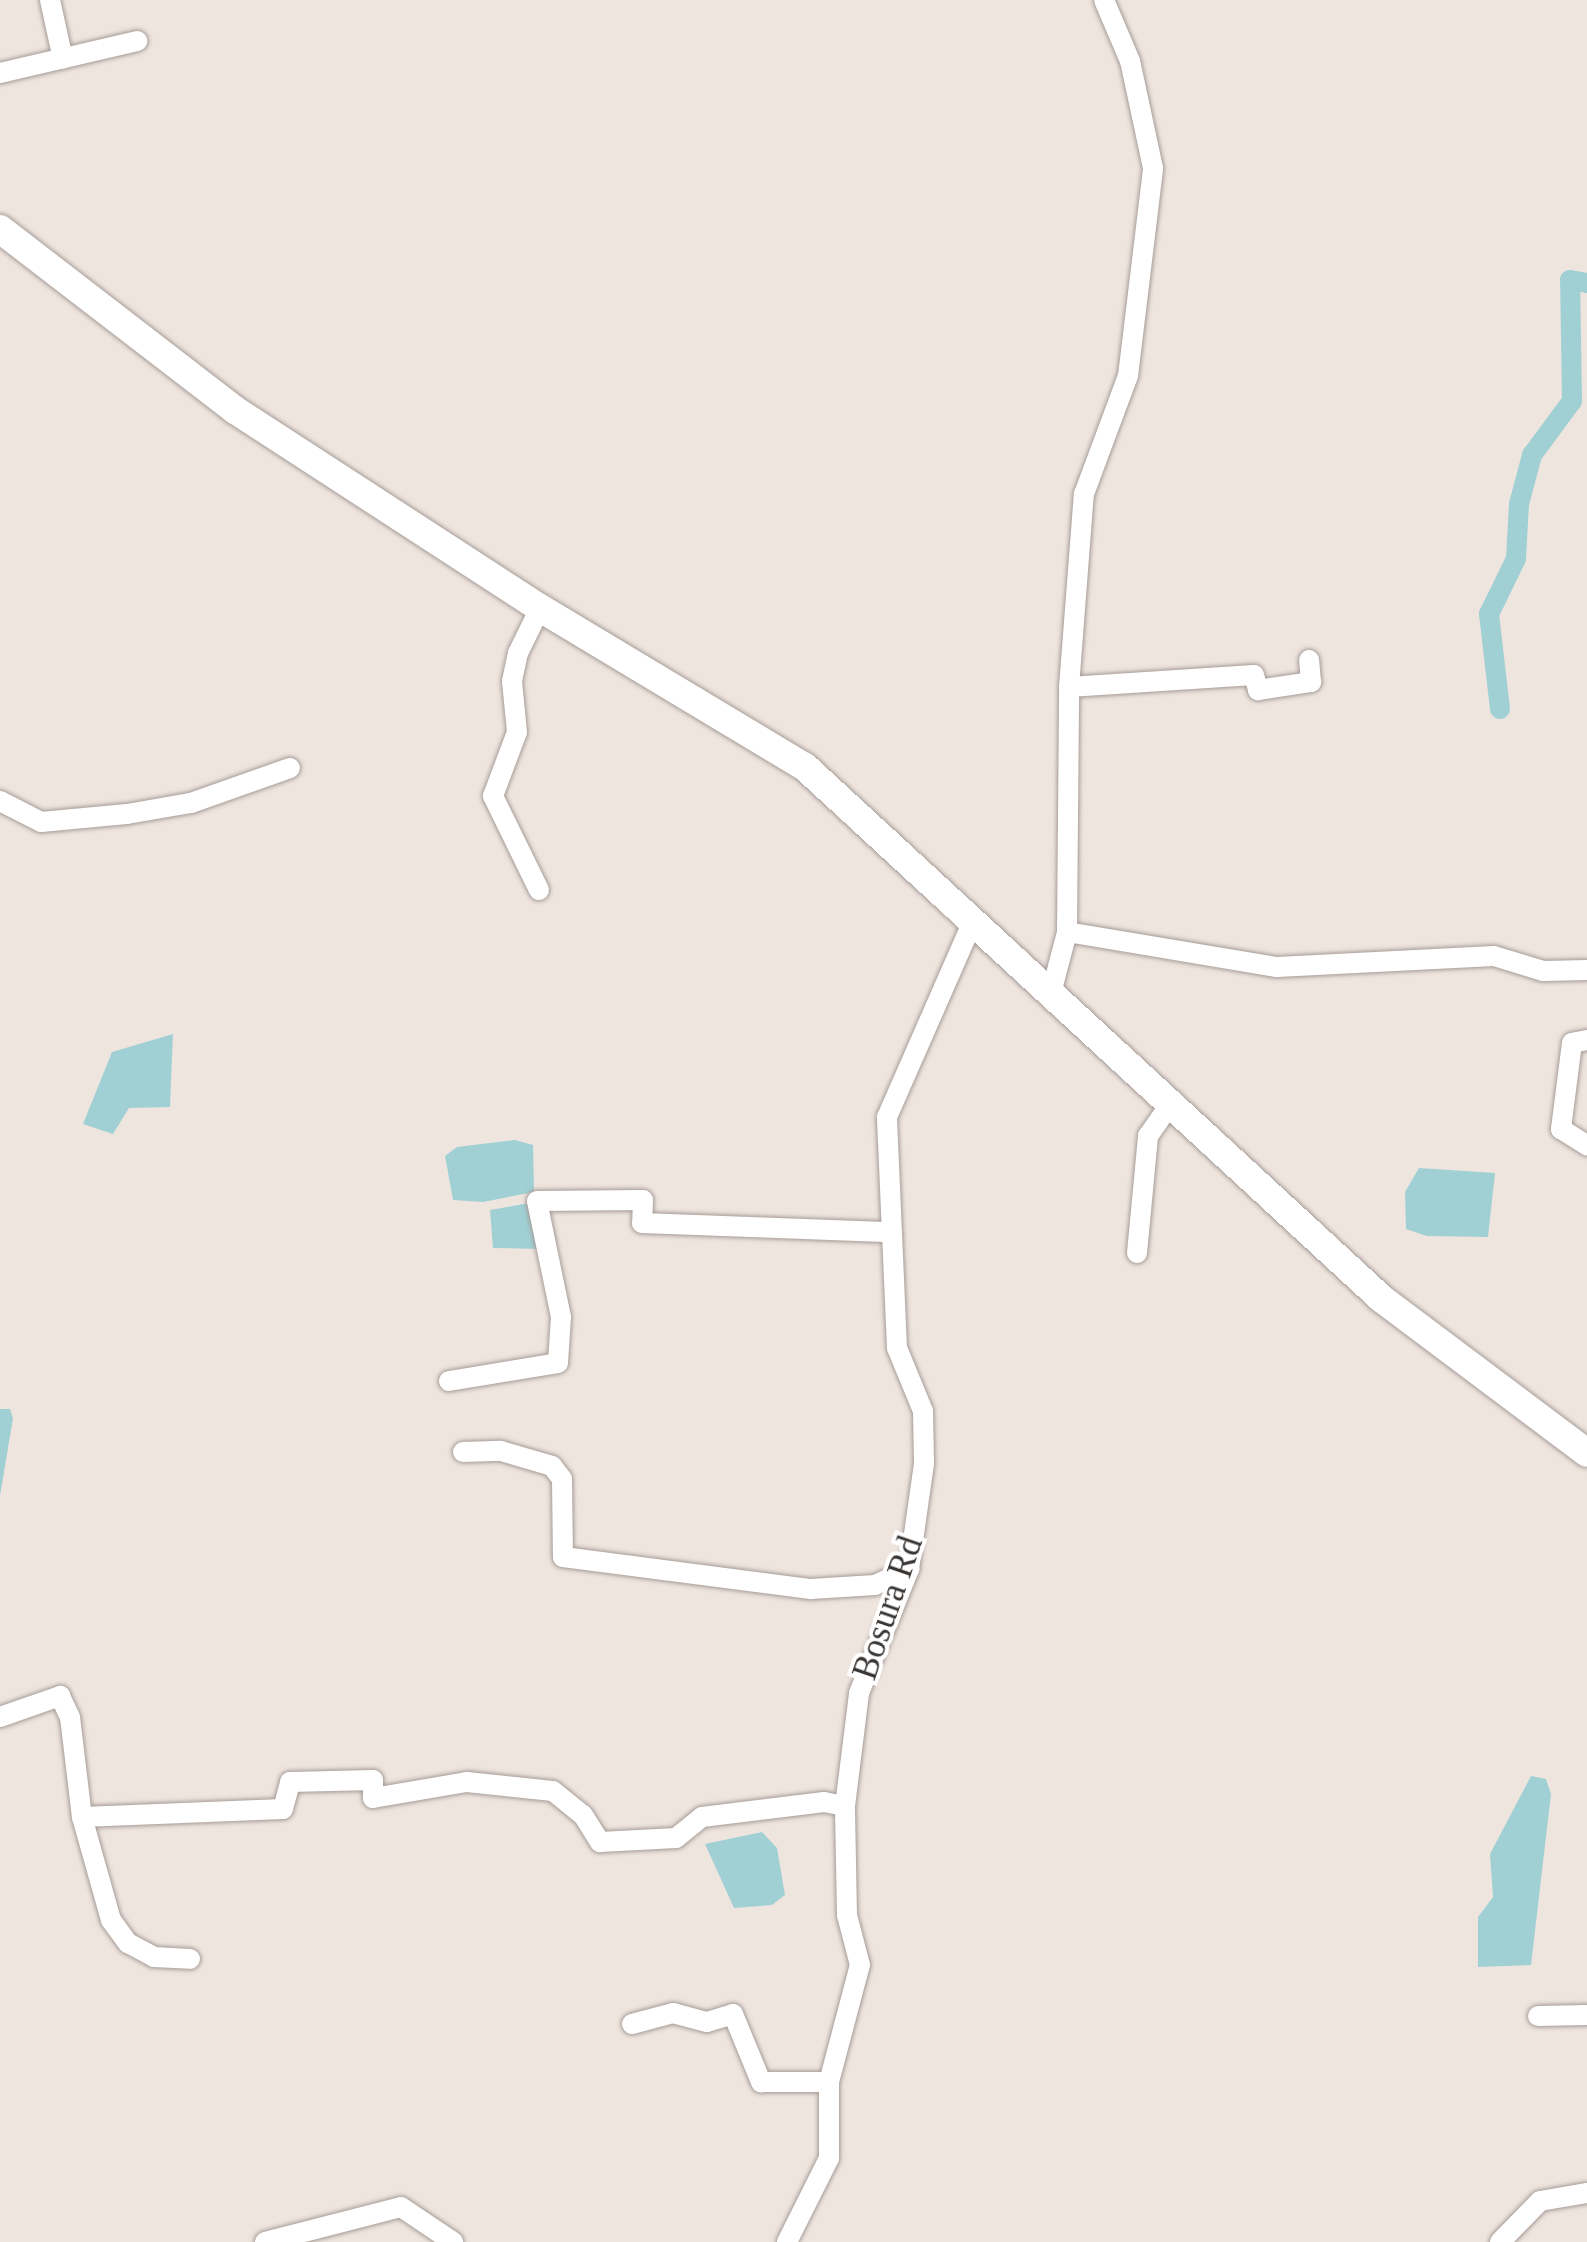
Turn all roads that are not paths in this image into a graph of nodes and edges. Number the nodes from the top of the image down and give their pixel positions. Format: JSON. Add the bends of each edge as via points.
{"nodes":[{"id":1,"x":50,"y":0,"type":"edge"},
{"id":2,"x":1104,"y":0,"type":"edge"},
{"id":3,"x":137,"y":41,"type":"dead end"},
{"id":4,"x":62,"y":59,"type":"junction"},
{"id":5,"x":0,"y":74,"type":"edge"},
{"id":6,"x":0,"y":229,"type":"edge"},
{"id":7,"x":540,"y":608,"type":"junction"},
{"id":8,"x":1309,"y":660,"type":"dead end"},
{"id":9,"x":1070,"y":687,"type":"junction"},
{"id":10,"x":290,"y":768,"type":"dead end"},
{"id":11,"x":0,"y":802,"type":"edge"},
{"id":12,"x":539,"y":890,"type":"dead end"},
{"id":13,"x":973,"y":921,"type":"junction"},
{"id":14,"x":1067,"y":932,"type":"junction"},
{"id":15,"x":1587,"y":970,"type":"edge"},
{"id":16,"x":1050,"y":998,"type":"junction"},
{"id":17,"x":1587,"y":1040,"type":"edge"},
{"id":18,"x":1169,"y":1106,"type":"junction"},
{"id":19,"x":1587,"y":1145,"type":"edge"},
{"id":20,"x":892,"y":1232,"type":"junction"},
{"id":21,"x":1137,"y":1253,"type":"dead end"},
{"id":22,"x":449,"y":1380,"type":"dead end"},
{"id":23,"x":463,"y":1452,"type":"dead end"},
{"id":24,"x":1587,"y":1453,"type":"edge"},
{"id":25,"x":909,"y":1569,"type":"junction"},
{"id":26,"x":0,"y":1717,"type":"edge"},
{"id":27,"x":846,"y":1806,"type":"junction"},
{"id":28,"x":82,"y":1817,"type":"junction"},
{"id":29,"x":190,"y":1959,"type":"dead end"},
{"id":30,"x":1587,"y":2014,"type":"edge"},
{"id":31,"x":1538,"y":2016,"type":"dead end"},
{"id":32,"x":632,"y":2024,"type":"dead end"},
{"id":33,"x":829,"y":2082,"type":"junction"},
{"id":34,"x":1587,"y":2194,"type":"edge"},
{"id":35,"x":265,"y":2242,"type":"edge"},
{"id":36,"x":454,"y":2242,"type":"edge"},
{"id":37,"x":788,"y":2242,"type":"edge"},
{"id":38,"x":1500,"y":2242,"type":"edge"}],
"edges":[{"from":1,"to":4,"type":"street"},
{"from":2,"to":9,"type":"street","via":[[1130,61],[1153,168],[1128,376],[1084,494]]},
{"from":3,"to":4,"type":"street"},
{"from":4,"to":5,"type":"street"},
{"from":6,"to":7,"type":"main road","via":[[235,410]]},
{"from":7,"to":12,"type":"street","via":[[518,653],[512,681],[516,732],[493,796]]},
{"from":7,"to":13,"type":"main road","via":[[805,767]]},
{"from":8,"to":9,"type":"street","via":[[1311,682],[1258,690],[1254,675]]},
{"from":9,"to":14,"type":"street"},
{"from":10,"to":11,"type":"street","via":[[191,802],[128,814],[41,822]]},
{"from":13,"to":16,"type":"main road"},
{"from":13,"to":20,"type":"street","name":"Bosura Rd","via":[[891,1097]]},
{"from":14,"to":15,"type":"street","via":[[1277,967],[1494,956],[1542,971]]},
{"from":14,"to":16,"type":"street"},
{"from":16,"to":18,"type":"main road"},
{"from":17,"to":19,"type":"street","via":[[1572,1043],[1562,1129]]},
{"from":18,"to":21,"type":"street","via":[[1148,1136]]},
{"from":18,"to":24,"type":"main road","via":[[1382,1299]]},
{"from":20,"to":22,"type":"street","via":[[642,1223],[644,1200],[536,1201],[560,1317],[558,1363]]},
{"from":20,"to":25,"type":"street","name":"Bosura Rd","via":[[897,1348],[923,1411],[924,1463]]},
{"from":23,"to":25,"type":"street","via":[[501,1451],[552,1466],[562,1479],[563,1558],[811,1589],[875,1585]]},
{"from":25,"to":27,"type":"street","name":"Bosura Rd","via":[[859,1693]]},
{"from":26,"to":28,"type":"street","via":[[60,1696],[70,1717]]},
{"from":27,"to":28,"type":"street","via":[[824,1802],[702,1817],[676,1838],[600,1842],[583,1815],[553,1791],[467,1782],[373,1798],[373,1780],[290,1782],[283,1809]]},
{"from":27,"to":33,"type":"street","name":"Bosura Rd","via":[[847,1915],[860,1965]]},
{"from":28,"to":29,"type":"street","via":[[111,1920],[128,1943],[154,1957]]},
{"from":30,"to":31,"type":"street"},
{"from":32,"to":33,"type":"street","via":[[673,2013],[707,2022],[733,2014],[760,2082]]},
{"from":33,"to":37,"type":"street","name":"Bosura Rd","via":[[829,2158]]},
{"from":34,"to":38,"type":"street","via":[[1540,2201]]},
{"from":35,"to":36,"type":"street","via":[[402,2207]]}]}
